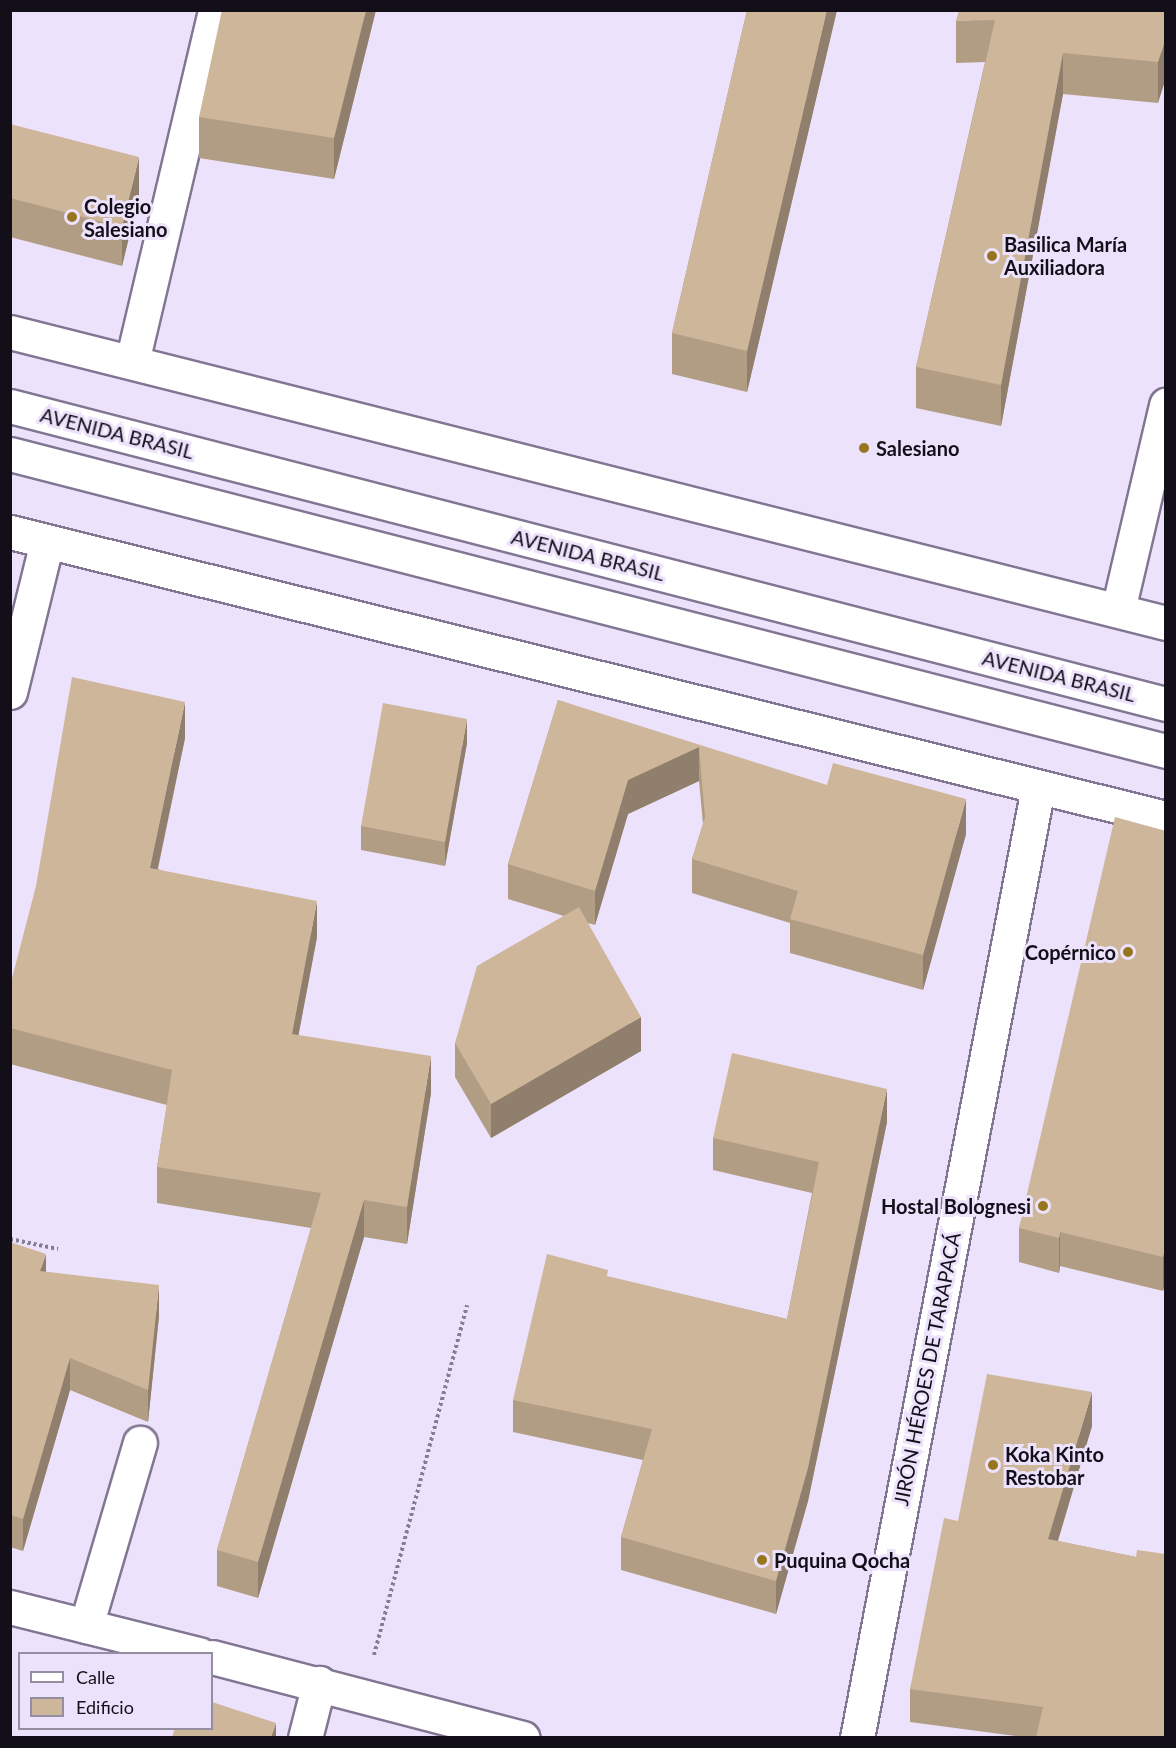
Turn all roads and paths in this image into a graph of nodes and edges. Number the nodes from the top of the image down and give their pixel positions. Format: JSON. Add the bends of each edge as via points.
{"nodes":[{"id":1,"x":215,"y":10,"type":"edge"},
{"id":2,"x":10,"y":332,"type":"edge"},
{"id":3,"x":132,"y":362,"type":"junction"},
{"id":4,"x":1166,"y":405,"type":"edge"},
{"id":5,"x":10,"y":406,"type":"edge"},
{"id":6,"x":10,"y":454,"type":"edge"},
{"id":7,"x":10,"y":532,"type":"edge"},
{"id":8,"x":47,"y":541,"type":"junction"},
{"id":9,"x":1118,"y":610,"type":"junction"},
{"id":10,"x":1166,"y":623,"type":"edge"},
{"id":11,"x":10,"y":692,"type":"edge"},
{"id":12,"x":1166,"y":704,"type":"edge"},
{"id":13,"x":1166,"y":750,"type":"edge"},
{"id":14,"x":1038,"y":787,"type":"junction"},
{"id":15,"x":1166,"y":818,"type":"edge"},
{"id":16,"x":10,"y":1239,"type":"edge"},
{"id":17,"x":58,"y":1250,"type":"dead end"},
{"id":18,"x":467,"y":1305,"type":"dead end"},
{"id":19,"x":140,"y":1443,"type":"dead end"},
{"id":20,"x":10,"y":1607,"type":"edge"},
{"id":21,"x":86,"y":1626,"type":"junction"},
{"id":22,"x":195,"y":1652,"type":"edge"},
{"id":23,"x":213,"y":1657,"type":"edge"},
{"id":24,"x":319,"y":1683,"type":"junction"},
{"id":25,"x":363,"y":1695,"type":"junction"},
{"id":26,"x":305,"y":1737,"type":"edge"},
{"id":27,"x":523,"y":1737,"type":"edge"},
{"id":28,"x":857,"y":1737,"type":"edge"}],
"edges":[{"from":1,"to":3,"type":"main road"},
{"from":2,"to":3,"type":"main road"},
{"from":3,"to":9,"type":"main road"},
{"from":4,"to":9,"type":"main road"},
{"from":5,"to":12,"type":"main road","name":"AVENIDA BRASIL"},
{"from":6,"to":13,"type":"main road"},
{"from":7,"to":8,"type":"main road"},
{"from":8,"to":11,"type":"main road"},
{"from":8,"to":14,"type":"main road"},
{"from":9,"to":10,"type":"main road"},
{"from":14,"to":15,"type":"main road"},
{"from":14,"to":28,"type":"main road","name":"JIRÓN HÉROES DE TARAPACÁ"},
{"from":16,"to":17,"type":"path"},
{"from":18,"to":25,"type":"path"},
{"from":19,"to":21,"type":"main road"},
{"from":20,"to":21,"type":"main road"},
{"from":21,"to":22,"type":"main road"},
{"from":23,"to":24,"type":"main road"},
{"from":24,"to":25,"type":"main road"},
{"from":24,"to":26,"type":"main road"},
{"from":25,"to":27,"type":"main road"}]}
